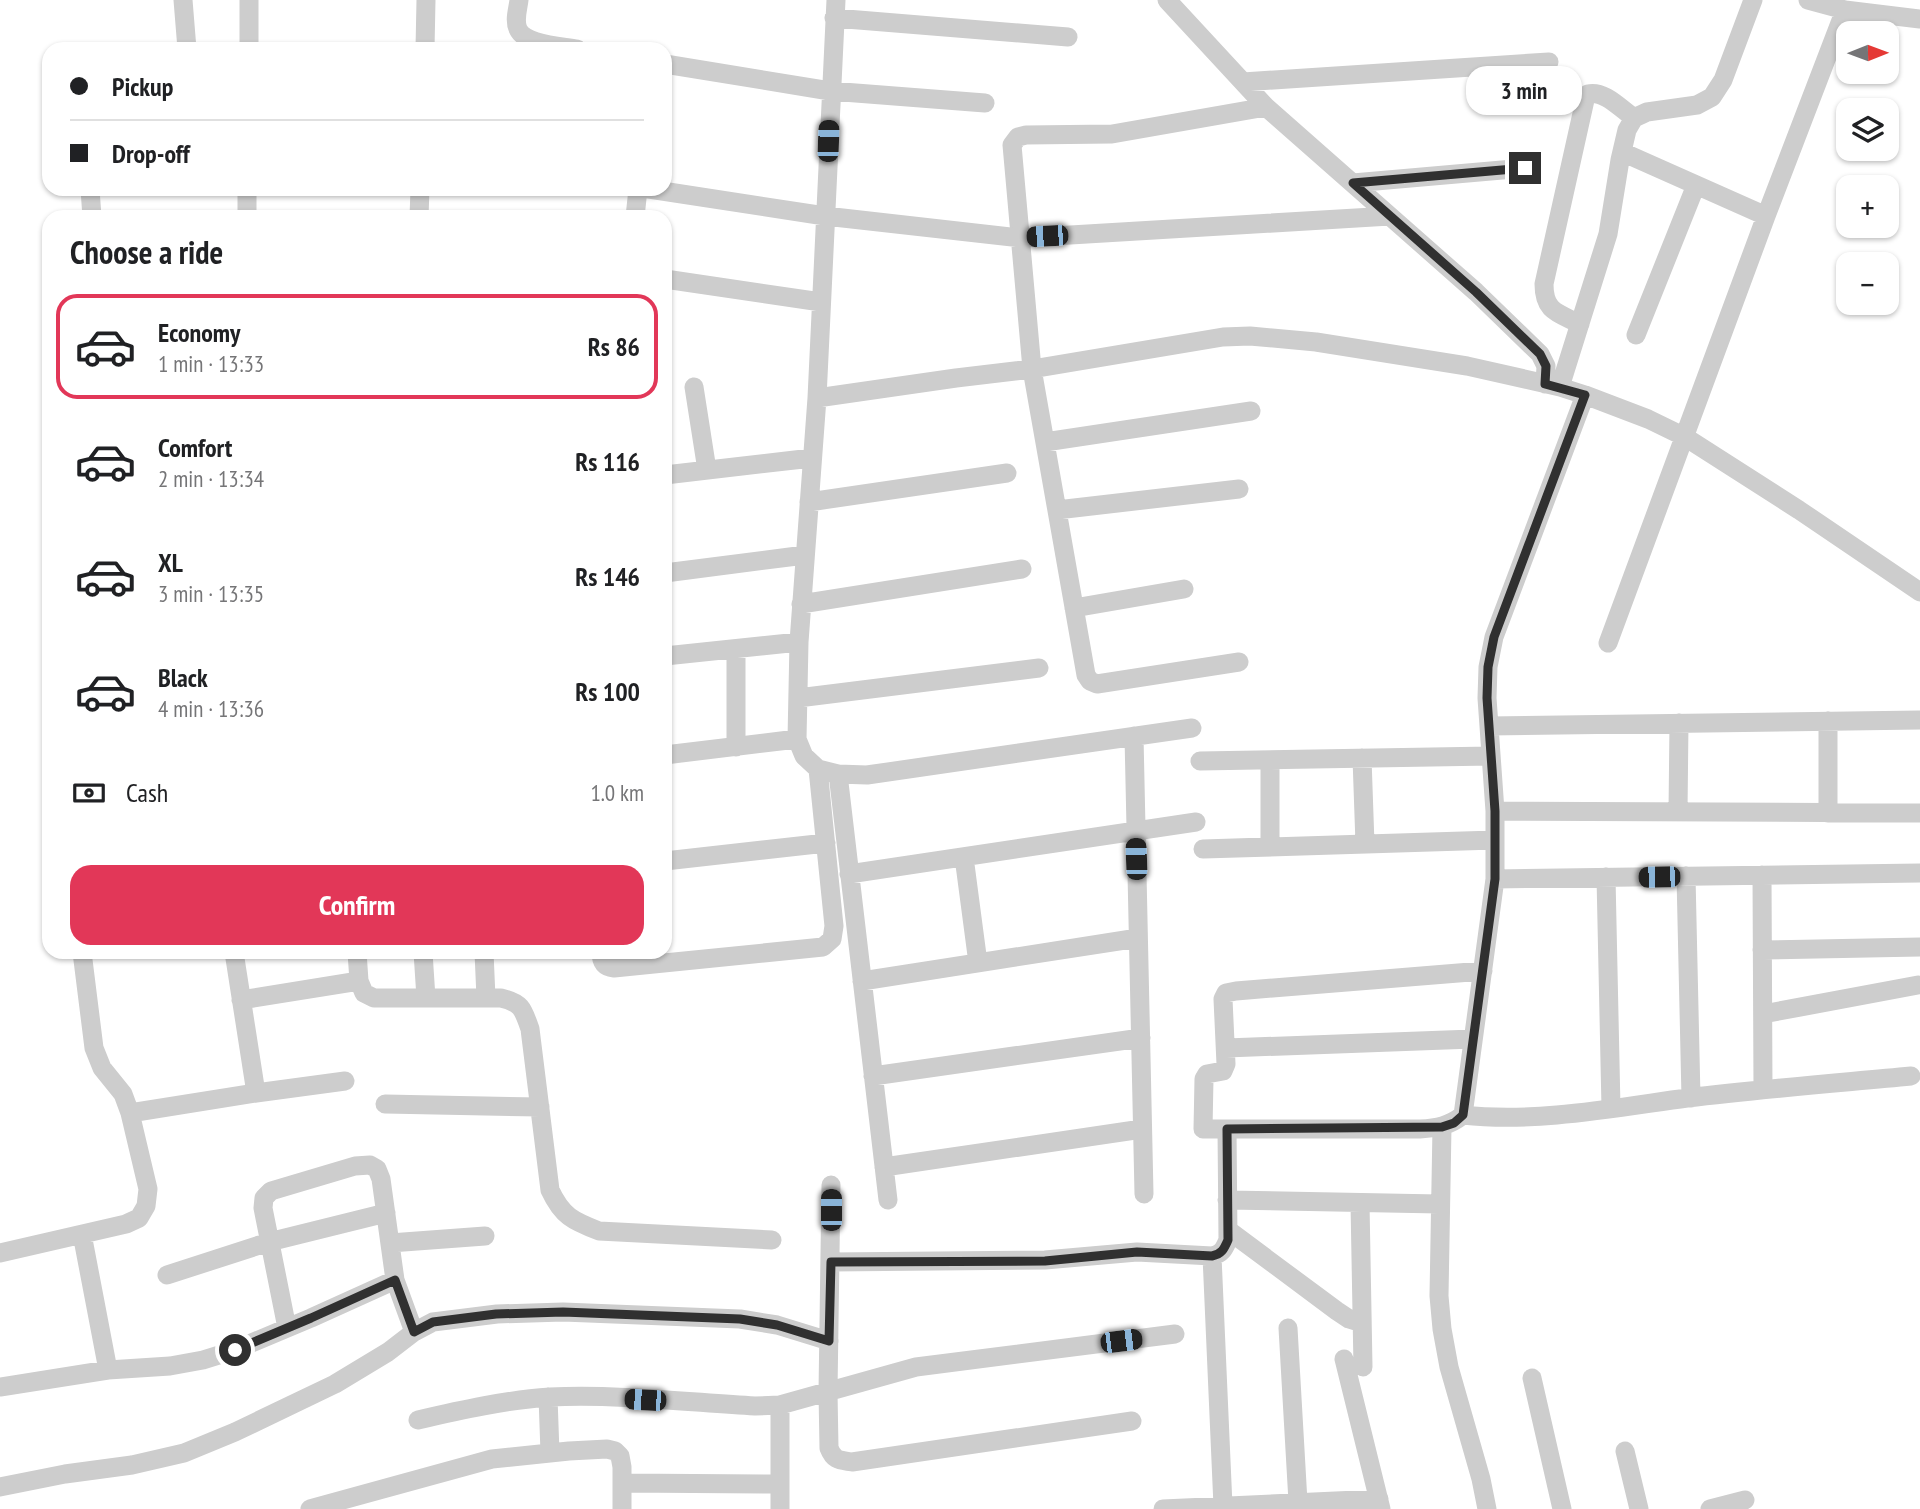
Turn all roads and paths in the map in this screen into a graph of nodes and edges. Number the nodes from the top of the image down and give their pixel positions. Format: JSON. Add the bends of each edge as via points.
{"nodes":[{"id":1,"x":183,"y":0,"type":"edge"},
{"id":2,"x":249,"y":0,"type":"edge"},
{"id":3,"x":426,"y":0,"type":"edge"},
{"id":4,"x":519,"y":0,"type":"edge"},
{"id":5,"x":1753,"y":0,"type":"edge"},
{"id":6,"x":1808,"y":0,"type":"edge"},
{"id":7,"x":1176,"y":2,"type":"edge"},
{"id":8,"x":835,"y":9,"type":"edge"},
{"id":9,"x":1845,"y":10,"type":"junction"},
{"id":10,"x":1920,"y":19,"type":"edge"},
{"id":11,"x":1068,"y":37,"type":"dead end"},
{"id":12,"x":186,"y":42,"type":"edge"},
{"id":13,"x":249,"y":42,"type":"edge"},
{"id":14,"x":425,"y":42,"type":"edge"},
{"id":15,"x":538,"y":42,"type":"edge"},
{"id":16,"x":1549,"y":62,"type":"dead end"},
{"id":17,"x":672,"y":65,"type":"edge"},
{"id":18,"x":1243,"y":82,"type":"junction"},
{"id":19,"x":830,"y":91,"type":"junction"},
{"id":20,"x":985,"y":103,"type":"dead end"},
{"id":21,"x":1266,"y":107,"type":"junction"},
{"id":22,"x":1634,"y":118,"type":"junction"},
{"id":23,"x":1622,"y":152,"type":"junction"},
{"id":24,"x":1525,"y":168,"type":"dead end"},
{"id":25,"x":1353,"y":183,"type":"junction"},
{"id":26,"x":1696,"y":185,"type":"junction"},
{"id":27,"x":672,"y":193,"type":"edge"},
{"id":28,"x":825,"y":216,"type":"junction"},
{"id":29,"x":1390,"y":216,"type":"junction"},
{"id":30,"x":1766,"y":216,"type":"junction"},
{"id":31,"x":1020,"y":238,"type":"junction"},
{"id":32,"x":672,"y":280,"type":"edge"},
{"id":33,"x":821,"y":302,"type":"junction"},
{"id":34,"x":1580,"y":324,"type":"junction"},
{"id":35,"x":1636,"y":335,"type":"dead end"},
{"id":36,"x":1032,"y":369,"type":"junction"},
{"id":37,"x":1553,"y":385,"type":"junction"},
{"id":38,"x":694,"y":387,"type":"dead end"},
{"id":39,"x":1585,"y":395,"type":"junction"},
{"id":40,"x":817,"y":398,"type":"junction"},
{"id":41,"x":1251,"y":411,"type":"dead end"},
{"id":42,"x":1685,"y":437,"type":"junction"},
{"id":43,"x":1045,"y":442,"type":"junction"},
{"id":44,"x":812,"y":458,"type":"junction"},
{"id":45,"x":707,"y":470,"type":"junction"},
{"id":46,"x":1007,"y":473,"type":"dead end"},
{"id":47,"x":672,"y":474,"type":"edge"},
{"id":48,"x":1239,"y":489,"type":"dead end"},
{"id":49,"x":809,"y":502,"type":"junction"},
{"id":50,"x":1057,"y":510,"type":"junction"},
{"id":51,"x":805,"y":555,"type":"junction"},
{"id":52,"x":1022,"y":569,"type":"dead end"},
{"id":53,"x":672,"y":572,"type":"edge"},
{"id":54,"x":1184,"y":589,"type":"dead end"},
{"id":55,"x":1920,"y":592,"type":"edge"},
{"id":56,"x":801,"y":604,"type":"junction"},
{"id":57,"x":1074,"y":608,"type":"junction"},
{"id":58,"x":799,"y":642,"type":"junction"},
{"id":59,"x":1608,"y":643,"type":"dead end"},
{"id":60,"x":736,"y":649,"type":"junction"},
{"id":61,"x":672,"y":655,"type":"edge"},
{"id":62,"x":1239,"y":662,"type":"dead end"},
{"id":63,"x":1039,"y":668,"type":"dead end"},
{"id":64,"x":798,"y":698,"type":"junction"},
{"id":65,"x":1920,"y":720,"type":"edge"},
{"id":66,"x":1828,"y":721,"type":"junction"},
{"id":67,"x":1679,"y":723,"type":"junction"},
{"id":68,"x":1489,"y":726,"type":"junction"},
{"id":69,"x":1192,"y":728,"type":"dead end"},
{"id":70,"x":1134,"y":736,"type":"junction"},
{"id":71,"x":797,"y":739,"type":"junction"},
{"id":72,"x":736,"y":747,"type":"junction"},
{"id":73,"x":672,"y":754,"type":"edge"},
{"id":74,"x":1491,"y":756,"type":"junction"},
{"id":75,"x":1362,"y":758,"type":"junction"},
{"id":76,"x":1270,"y":760,"type":"junction"},
{"id":77,"x":1200,"y":761,"type":"dead end"},
{"id":78,"x":818,"y":769,"type":"junction"},
{"id":79,"x":838,"y":775,"type":"junction"},
{"id":80,"x":1495,"y":811,"type":"junction"},
{"id":81,"x":1678,"y":812,"type":"junction"},
{"id":82,"x":1828,"y":813,"type":"junction"},
{"id":83,"x":1920,"y":813,"type":"edge"},
{"id":84,"x":1196,"y":822,"type":"dead end"},
{"id":85,"x":1136,"y":832,"type":"junction"},
{"id":86,"x":1495,"y":840,"type":"junction"},
{"id":87,"x":826,"y":843,"type":"junction"},
{"id":88,"x":1365,"y":844,"type":"junction"},
{"id":89,"x":1270,"y":847,"type":"junction"},
{"id":90,"x":1203,"y":849,"type":"dead end"},
{"id":91,"x":964,"y":857,"type":"junction"},
{"id":92,"x":672,"y":859,"type":"edge"},
{"id":93,"x":1920,"y":873,"type":"edge"},
{"id":94,"x":849,"y":874,"type":"junction"},
{"id":95,"x":1762,"y":875,"type":"junction"},
{"id":96,"x":1686,"y":876,"type":"junction"},
{"id":97,"x":1606,"y":877,"type":"junction"},
{"id":98,"x":1495,"y":879,"type":"junction"},
{"id":99,"x":1138,"y":938,"type":"junction"},
{"id":100,"x":1920,"y":947,"type":"edge"},
{"id":101,"x":1762,"y":950,"type":"junction"},
{"id":102,"x":83,"y":959,"type":"edge"},
{"id":103,"x":235,"y":959,"type":"edge"},
{"id":104,"x":357,"y":959,"type":"edge"},
{"id":105,"x":423,"y":959,"type":"edge"},
{"id":106,"x":484,"y":959,"type":"edge"},
{"id":107,"x":602,"y":959,"type":"edge"},
{"id":108,"x":978,"y":963,"type":"junction"},
{"id":109,"x":1482,"y":971,"type":"junction"},
{"id":110,"x":359,"y":981,"type":"junction"},
{"id":111,"x":862,"y":981,"type":"junction"},
{"id":112,"x":1919,"y":985,"type":"edge"},
{"id":113,"x":426,"y":998,"type":"junction"},
{"id":114,"x":486,"y":998,"type":"junction"},
{"id":115,"x":241,"y":1000,"type":"junction"},
{"id":116,"x":1763,"y":1014,"type":"junction"},
{"id":117,"x":1141,"y":1038,"type":"junction"},
{"id":118,"x":1473,"y":1039,"type":"junction"},
{"id":119,"x":1226,"y":1048,"type":"junction"},
{"id":120,"x":873,"y":1076,"type":"junction"},
{"id":121,"x":1911,"y":1076,"type":"dead end"},
{"id":122,"x":345,"y":1081,"type":"dead end"},
{"id":123,"x":1763,"y":1090,"type":"junction"},
{"id":124,"x":256,"y":1093,"type":"junction"},
{"id":125,"x":1691,"y":1098,"type":"junction"},
{"id":126,"x":385,"y":1104,"type":"dead end"},
{"id":127,"x":540,"y":1107,"type":"junction"},
{"id":128,"x":1611,"y":1108,"type":"junction"},
{"id":129,"x":130,"y":1113,"type":"junction"},
{"id":130,"x":1463,"y":1115,"type":"junction"},
{"id":131,"x":1442,"y":1127,"type":"junction"},
{"id":132,"x":1142,"y":1129,"type":"junction"},
{"id":133,"x":1227,"y":1129,"type":"junction"},
{"id":134,"x":884,"y":1167,"type":"junction"},
{"id":135,"x":831,"y":1185,"type":"dead end"},
{"id":136,"x":1144,"y":1194,"type":"dead end"},
{"id":137,"x":888,"y":1200,"type":"dead end"},
{"id":138,"x":1227,"y":1200,"type":"junction"},
{"id":139,"x":1360,"y":1203,"type":"junction"},
{"id":140,"x":1439,"y":1204,"type":"junction"},
{"id":141,"x":386,"y":1213,"type":"junction"},
{"id":142,"x":1227,"y":1230,"type":"junction"},
{"id":143,"x":82,"y":1234,"type":"junction"},
{"id":144,"x":485,"y":1236,"type":"dead end"},
{"id":145,"x":772,"y":1240,"type":"dead end"},
{"id":146,"x":270,"y":1242,"type":"junction"},
{"id":147,"x":390,"y":1243,"type":"junction"},
{"id":148,"x":0,"y":1253,"type":"edge"},
{"id":149,"x":1212,"y":1256,"type":"junction"},
{"id":150,"x":831,"y":1262,"type":"junction"},
{"id":151,"x":167,"y":1275,"type":"dead end"},
{"id":152,"x":395,"y":1280,"type":"junction"},
{"id":153,"x":1362,"y":1323,"type":"junction"},
{"id":154,"x":287,"y":1328,"type":"junction"},
{"id":155,"x":1289,"y":1328,"type":"dead end"},
{"id":156,"x":414,"y":1332,"type":"junction"},
{"id":157,"x":1175,"y":1334,"type":"dead end"},
{"id":158,"x":829,"y":1341,"type":"junction"},
{"id":159,"x":1344,"y":1359,"type":"dead end"},
{"id":160,"x":1363,"y":1367,"type":"dead end"},
{"id":161,"x":108,"y":1370,"type":"junction"},
{"id":162,"x":1532,"y":1378,"type":"dead end"},
{"id":163,"x":0,"y":1387,"type":"edge"},
{"id":164,"x":828,"y":1392,"type":"junction"},
{"id":165,"x":548,"y":1397,"type":"junction"},
{"id":166,"x":780,"y":1405,"type":"junction"},
{"id":167,"x":418,"y":1420,"type":"dead end"},
{"id":168,"x":1132,"y":1421,"type":"dead end"},
{"id":169,"x":1625,"y":1451,"type":"dead end"},
{"id":170,"x":550,"y":1453,"type":"junction"},
{"id":171,"x":622,"y":1483,"type":"junction"},
{"id":172,"x":780,"y":1484,"type":"junction"},
{"id":173,"x":0,"y":1487,"type":"edge"},
{"id":174,"x":1745,"y":1500,"type":"dead end"},
{"id":175,"x":1298,"y":1502,"type":"junction"},
{"id":176,"x":1380,"y":1504,"type":"edge"},
{"id":177,"x":1223,"y":1506,"type":"junction"},
{"id":178,"x":310,"y":1509,"type":"edge"},
{"id":179,"x":622,"y":1509,"type":"edge"},
{"id":180,"x":780,"y":1509,"type":"edge"},
{"id":181,"x":1163,"y":1509,"type":"edge"},
{"id":182,"x":1487,"y":1509,"type":"edge"},
{"id":183,"x":1562,"y":1509,"type":"edge"},
{"id":184,"x":1639,"y":1509,"type":"edge"},
{"id":185,"x":1710,"y":1509,"type":"edge"}],
"edges":[{"from":1,"to":12,"type":"street"},
{"from":2,"to":13,"type":"street"},
{"from":3,"to":14,"type":"street"},
{"from":4,"to":15,"type":"street","via":[[518,29]]},
{"from":5,"to":22,"type":"street","via":[[1723,80],[1712,97],[1697,105]]},
{"from":6,"to":9,"type":"street"},
{"from":7,"to":18,"type":"street"},
{"from":8,"to":11,"type":"street"},
{"from":8,"to":19,"type":"street"},
{"from":9,"to":10,"type":"street"},
{"from":9,"to":30,"type":"street"},
{"from":16,"to":18,"type":"street"},
{"from":17,"to":19,"type":"street"},
{"from":18,"to":21,"type":"street"},
{"from":19,"to":20,"type":"street"},
{"from":19,"to":28,"type":"street"},
{"from":21,"to":25,"type":"street"},
{"from":21,"to":31,"type":"street","via":[[1112,134],[1018,137],[1012,145]]},
{"from":22,"to":23,"type":"street"},
{"from":22,"to":34,"type":"street","via":[[1594,92],[1585,100],[1544,284],[1548,306]]},
{"from":23,"to":26,"type":"street"},
{"from":23,"to":34,"type":"street","via":[[1608,234]]},
{"from":24,"to":25,"type":"street"},
{"from":25,"to":29,"type":"street"},
{"from":26,"to":30,"type":"street"},
{"from":26,"to":35,"type":"street"},
{"from":27,"to":28,"type":"street"},
{"from":28,"to":31,"type":"street"},
{"from":28,"to":33,"type":"street"},
{"from":29,"to":31,"type":"street"},
{"from":29,"to":37,"type":"street","via":[[1540,354]]},
{"from":30,"to":42,"type":"street"},
{"from":31,"to":36,"type":"street"},
{"from":32,"to":33,"type":"street"},
{"from":33,"to":40,"type":"street"},
{"from":34,"to":37,"type":"street"},
{"from":36,"to":37,"type":"street","via":[[1250,336],[1454,364]]},
{"from":36,"to":40,"type":"street"},
{"from":36,"to":43,"type":"street"},
{"from":37,"to":39,"type":"street"},
{"from":38,"to":45,"type":"street"},
{"from":39,"to":42,"type":"street"},
{"from":39,"to":68,"type":"street","via":[[1494,637],[1488,667]]},
{"from":40,"to":44,"type":"street"},
{"from":41,"to":43,"type":"street"},
{"from":42,"to":55,"type":"street"},
{"from":42,"to":59,"type":"street"},
{"from":43,"to":50,"type":"street"},
{"from":44,"to":45,"type":"street"},
{"from":44,"to":49,"type":"street"},
{"from":45,"to":47,"type":"street"},
{"from":46,"to":49,"type":"street"},
{"from":48,"to":50,"type":"street"},
{"from":49,"to":51,"type":"street"},
{"from":50,"to":57,"type":"street"},
{"from":51,"to":53,"type":"street"},
{"from":51,"to":56,"type":"street"},
{"from":52,"to":56,"type":"street"},
{"from":54,"to":57,"type":"street"},
{"from":56,"to":58,"type":"street"},
{"from":57,"to":62,"type":"street","via":[[1086,675],[1097,684]]},
{"from":58,"to":60,"type":"street"},
{"from":58,"to":64,"type":"street"},
{"from":60,"to":61,"type":"street"},
{"from":60,"to":72,"type":"street"},
{"from":63,"to":64,"type":"street"},
{"from":64,"to":71,"type":"street"},
{"from":65,"to":66,"type":"street"},
{"from":66,"to":67,"type":"street"},
{"from":66,"to":82,"type":"street"},
{"from":67,"to":68,"type":"street"},
{"from":67,"to":81,"type":"street"},
{"from":68,"to":74,"type":"street"},
{"from":69,"to":70,"type":"street"},
{"from":70,"to":79,"type":"street","via":[[867,775]]},
{"from":70,"to":85,"type":"street"},
{"from":71,"to":72,"type":"street"},
{"from":71,"to":78,"type":"street","via":[[804,757]]},
{"from":72,"to":73,"type":"street"},
{"from":74,"to":75,"type":"street"},
{"from":74,"to":80,"type":"street"},
{"from":75,"to":76,"type":"street"},
{"from":75,"to":88,"type":"street"},
{"from":76,"to":77,"type":"street"},
{"from":76,"to":89,"type":"street"},
{"from":78,"to":79,"type":"street"},
{"from":78,"to":87,"type":"street"},
{"from":79,"to":94,"type":"street"},
{"from":80,"to":81,"type":"street"},
{"from":80,"to":86,"type":"street"},
{"from":81,"to":82,"type":"street"},
{"from":82,"to":83,"type":"street"},
{"from":84,"to":85,"type":"street"},
{"from":85,"to":91,"type":"street"},
{"from":85,"to":99,"type":"street"},
{"from":86,"to":88,"type":"street"},
{"from":86,"to":98,"type":"street"},
{"from":87,"to":92,"type":"street"},
{"from":87,"to":107,"type":"street","via":[[834,926],[832,939],[823,947],[614,968]]},
{"from":88,"to":89,"type":"street"},
{"from":89,"to":90,"type":"street"},
{"from":91,"to":94,"type":"street"},
{"from":91,"to":108,"type":"street"},
{"from":93,"to":95,"type":"street"},
{"from":94,"to":111,"type":"street"},
{"from":95,"to":96,"type":"street"},
{"from":95,"to":101,"type":"street"},
{"from":96,"to":97,"type":"street"},
{"from":96,"to":125,"type":"street"},
{"from":97,"to":98,"type":"street"},
{"from":97,"to":128,"type":"street"},
{"from":98,"to":109,"type":"street"},
{"from":99,"to":108,"type":"street"},
{"from":99,"to":117,"type":"street"},
{"from":100,"to":101,"type":"street"},
{"from":101,"to":116,"type":"street"},
{"from":102,"to":129,"type":"street","via":[[94,1048]]},
{"from":103,"to":115,"type":"street"},
{"from":104,"to":110,"type":"street"},
{"from":105,"to":113,"type":"street"},
{"from":106,"to":114,"type":"street"},
{"from":108,"to":111,"type":"street"},
{"from":109,"to":118,"type":"street"},
{"from":109,"to":119,"type":"street","via":[[1226,993]]},
{"from":110,"to":113,"type":"street","via":[[364,993],[374,998]]},
{"from":110,"to":115,"type":"street"},
{"from":111,"to":120,"type":"street"},
{"from":112,"to":116,"type":"street"},
{"from":113,"to":114,"type":"street"},
{"from":114,"to":127,"type":"street","via":[[514,1001],[523,1011],[530,1029]]},
{"from":115,"to":124,"type":"street"},
{"from":116,"to":123,"type":"street"},
{"from":117,"to":120,"type":"street"},
{"from":117,"to":132,"type":"street"},
{"from":118,"to":119,"type":"street"},
{"from":118,"to":130,"type":"street"},
{"from":119,"to":133,"type":"street","via":[[1223,1070],[1203,1079],[1203,1129]]},
{"from":120,"to":134,"type":"street"},
{"from":121,"to":123,"type":"street"},
{"from":122,"to":124,"type":"street"},
{"from":123,"to":125,"type":"street"},
{"from":124,"to":129,"type":"street"},
{"from":125,"to":128,"type":"street"},
{"from":126,"to":127,"type":"street"},
{"from":127,"to":145,"type":"street","via":[[550,1190],[558,1206],[576,1222],[599,1231]]},
{"from":128,"to":130,"type":"street","via":[[1514,1118]]},
{"from":129,"to":143,"type":"street","via":[[148,1189],[146,1206],[139,1219]]},
{"from":130,"to":131,"type":"street"},
{"from":131,"to":133,"type":"street"},
{"from":131,"to":140,"type":"street"},
{"from":132,"to":134,"type":"street"},
{"from":132,"to":136,"type":"street"},
{"from":133,"to":138,"type":"street"},
{"from":134,"to":137,"type":"street"},
{"from":135,"to":150,"type":"street"},
{"from":138,"to":139,"type":"street"},
{"from":138,"to":142,"type":"street"},
{"from":139,"to":140,"type":"street"},
{"from":139,"to":153,"type":"street"},
{"from":140,"to":182,"type":"street","via":[[1441,1329]]},
{"from":141,"to":146,"type":"street"},
{"from":141,"to":146,"type":"street","via":[[377,1169],[355,1166],[271,1191],[262,1208]]},
{"from":141,"to":147,"type":"street"},
{"from":142,"to":149,"type":"street","via":[[1224,1250]]},
{"from":142,"to":153,"type":"street","via":[[1349,1319]]},
{"from":143,"to":148,"type":"street"},
{"from":143,"to":161,"type":"street"},
{"from":144,"to":147,"type":"street"},
{"from":146,"to":151,"type":"street"},
{"from":146,"to":154,"type":"street"},
{"from":147,"to":152,"type":"street"},
{"from":149,"to":150,"type":"street","via":[[1137,1252],[1045,1261]]},
{"from":149,"to":177,"type":"street"},
{"from":150,"to":158,"type":"street"},
{"from":152,"to":154,"type":"street"},
{"from":152,"to":156,"type":"street"},
{"from":153,"to":160,"type":"street"},
{"from":154,"to":161,"type":"street","via":[[203,1360]]},
{"from":155,"to":175,"type":"street"},
{"from":156,"to":158,"type":"street","via":[[433,1322],[563,1312],[740,1319]]},
{"from":156,"to":173,"type":"street","via":[[335,1384],[184,1453]]},
{"from":157,"to":164,"type":"street","via":[[916,1367]]},
{"from":158,"to":164,"type":"street"},
{"from":159,"to":176,"type":"street"},
{"from":161,"to":163,"type":"street"},
{"from":162,"to":183,"type":"street"},
{"from":164,"to":166,"type":"street"},
{"from":164,"to":168,"type":"street","via":[[829,1448],[839,1460]]},
{"from":165,"to":166,"type":"street"},
{"from":165,"to":167,"type":"street"},
{"from":165,"to":170,"type":"street"},
{"from":166,"to":172,"type":"street"},
{"from":169,"to":184,"type":"street"},
{"from":170,"to":171,"type":"street","via":[[615,1451],[620,1455]]},
{"from":170,"to":178,"type":"street","via":[[492,1459]]},
{"from":171,"to":172,"type":"street"},
{"from":171,"to":179,"type":"street"},
{"from":172,"to":180,"type":"street"},
{"from":174,"to":185,"type":"street"},
{"from":175,"to":176,"type":"street"},
{"from":175,"to":177,"type":"street"},
{"from":177,"to":181,"type":"street"}]}
